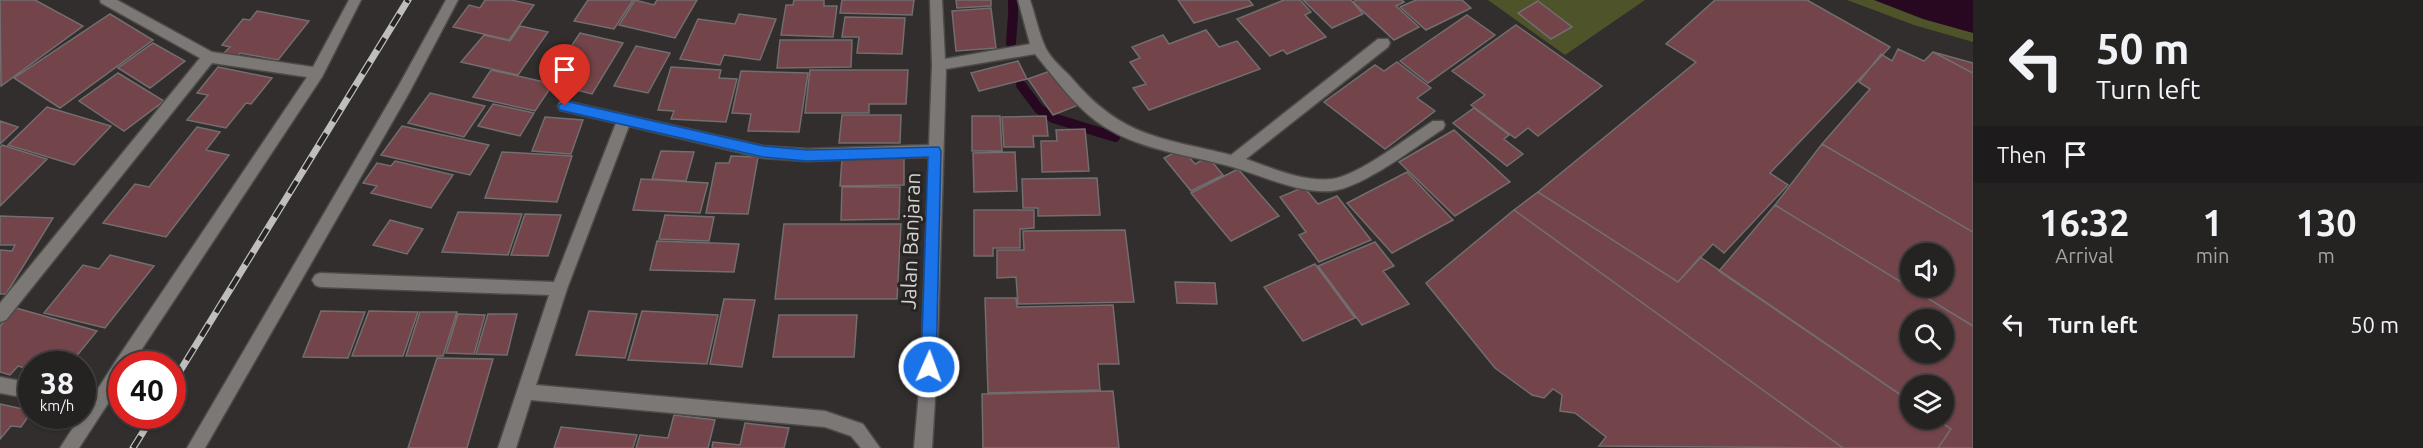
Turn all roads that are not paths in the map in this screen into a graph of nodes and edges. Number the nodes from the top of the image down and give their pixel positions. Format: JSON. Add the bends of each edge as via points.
{"nodes":[{"id":1,"x":106,"y":0,"type":"edge"},
{"id":2,"x":355,"y":0,"type":"edge"},
{"id":3,"x":452,"y":0,"type":"edge"},
{"id":4,"x":936,"y":0,"type":"edge"},
{"id":5,"x":1024,"y":0,"type":"edge"},
{"id":6,"x":1383,"y":43,"type":"dead end"},
{"id":7,"x":1038,"y":48,"type":"junction"},
{"id":8,"x":209,"y":57,"type":"junction"},
{"id":9,"x":939,"y":65,"type":"junction"},
{"id":10,"x":317,"y":73,"type":"junction"},
{"id":11,"x":565,"y":106,"type":"dead end"},
{"id":12,"x":624,"y":120,"type":"junction"},
{"id":13,"x":1438,"y":125,"type":"dead end"},
{"id":14,"x":935,"y":151,"type":"junction"},
{"id":15,"x":1233,"y":161,"type":"junction"},
{"id":16,"x":320,"y":280,"type":"dead end"},
{"id":17,"x":559,"y":289,"type":"junction"},
{"id":18,"x":0,"y":315,"type":"edge"},
{"id":19,"x":132,"y":351,"type":"edge"},
{"id":20,"x":108,"y":381,"type":"edge"},
{"id":21,"x":0,"y":385,"type":"edge"},
{"id":22,"x":18,"y":388,"type":"edge"},
{"id":23,"x":525,"y":392,"type":"junction"},
{"id":24,"x":96,"y":395,"type":"edge"},
{"id":25,"x":78,"y":429,"type":"edge"},
{"id":26,"x":69,"y":448,"type":"edge"},
{"id":27,"x":196,"y":448,"type":"edge"},
{"id":28,"x":507,"y":448,"type":"edge"},
{"id":29,"x":871,"y":448,"type":"edge"},
{"id":30,"x":923,"y":448,"type":"edge"}],
"edges":[{"from":1,"to":8,"type":"street"},
{"from":2,"to":10,"type":"street"},
{"from":3,"to":27,"type":"street"},
{"from":4,"to":9,"type":"street","name":"Jalan Banjaran"},
{"from":5,"to":7,"type":"street"},
{"from":6,"to":15,"type":"street"},
{"from":7,"to":9,"type":"street"},
{"from":7,"to":15,"type":"street","via":[[1089,106],[1112,125],[1146,139]]},
{"from":8,"to":10,"type":"street"},
{"from":8,"to":18,"type":"street"},
{"from":9,"to":14,"type":"street","name":"Jalan Banjaran"},
{"from":10,"to":19,"type":"street"},
{"from":11,"to":12,"type":"street"},
{"from":12,"to":14,"type":"street","via":[[774,153]]},
{"from":12,"to":17,"type":"street"},
{"from":13,"to":15,"type":"street","via":[[1348,180],[1331,185]]},
{"from":14,"to":30,"type":"street","name":"Jalan Banjaran"},
{"from":16,"to":17,"type":"street"},
{"from":17,"to":23,"type":"street"},
{"from":20,"to":24,"type":"street"},
{"from":21,"to":22,"type":"street"},
{"from":23,"to":28,"type":"street"},
{"from":23,"to":29,"type":"street","via":[[825,419],[857,430]]},
{"from":25,"to":26,"type":"street"}]}
